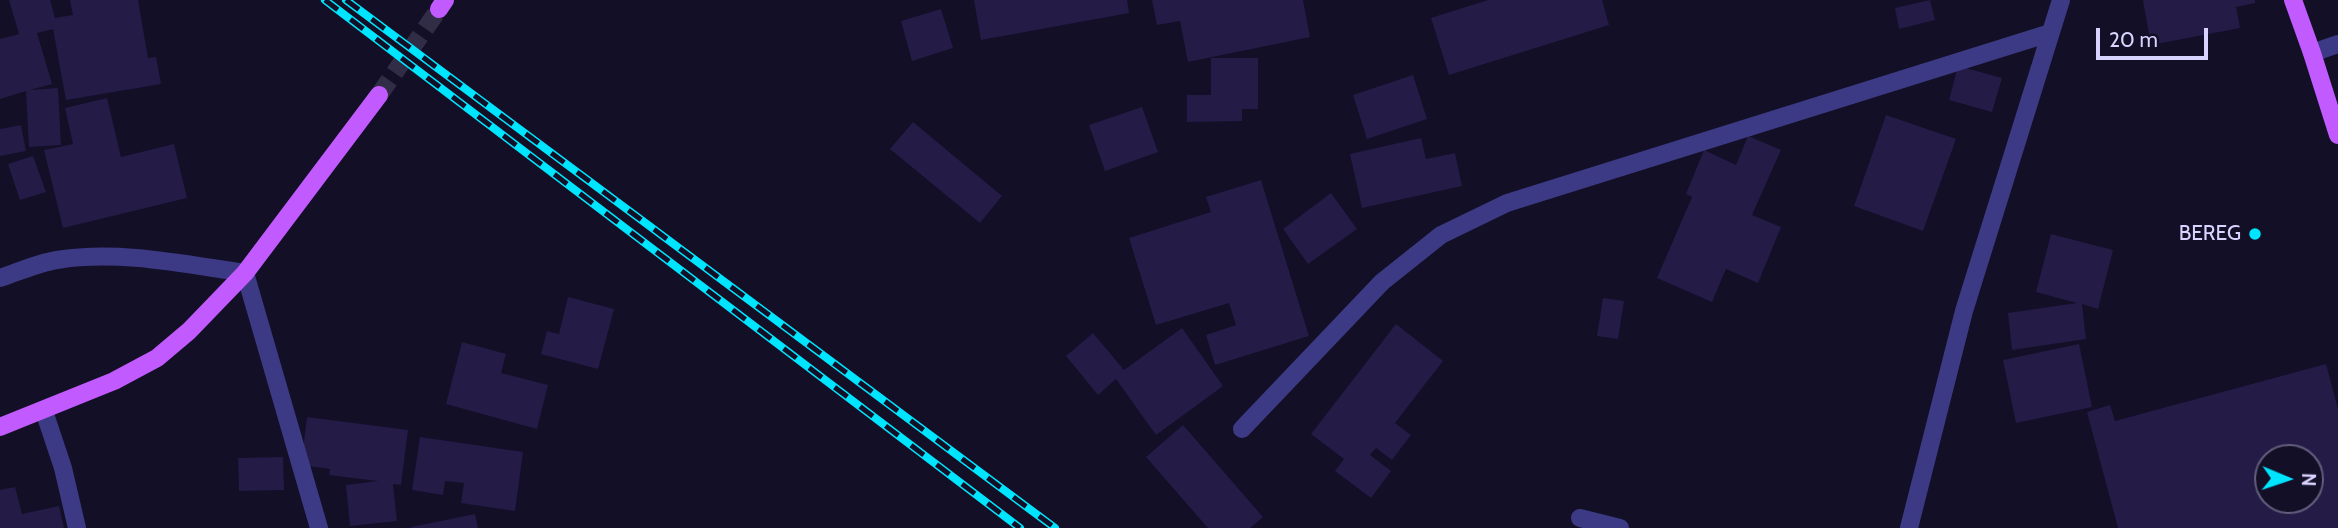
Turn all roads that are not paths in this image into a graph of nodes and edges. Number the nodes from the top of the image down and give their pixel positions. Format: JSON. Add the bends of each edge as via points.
{"nodes":[{"id":1,"x":2061,"y":0,"type":"edge"},
{"id":2,"x":2293,"y":0,"type":"edge"},
{"id":3,"x":2050,"y":33,"type":"junction"},
{"id":4,"x":2338,"y":44,"type":"edge"},
{"id":5,"x":2312,"y":53,"type":"junction"},
{"id":6,"x":379,"y":95,"type":"tunnel mouth"},
{"id":7,"x":2338,"y":135,"type":"edge"},
{"id":8,"x":245,"y":273,"type":"junction"},
{"id":9,"x":0,"y":278,"type":"edge"},
{"id":10,"x":44,"y":411,"type":"junction"},
{"id":11,"x":0,"y":427,"type":"edge"},
{"id":12,"x":1242,"y":429,"type":"dead end"},
{"id":13,"x":1580,"y":518,"type":"dead end"},
{"id":14,"x":77,"y":528,"type":"edge"},
{"id":15,"x":318,"y":528,"type":"edge"},
{"id":16,"x":1620,"y":528,"type":"edge"},
{"id":17,"x":1909,"y":528,"type":"edge"}],
"edges":[{"from":1,"to":3,"type":"street"},
{"from":2,"to":5,"type":"main road"},
{"from":3,"to":12,"type":"street","via":[[1507,203],[1441,235],[1382,282]]},
{"from":3,"to":17,"type":"street","via":[[1964,311]]},
{"from":4,"to":5,"type":"street"},
{"from":5,"to":7,"type":"main road"},
{"from":6,"to":8,"type":"main road"},
{"from":8,"to":9,"type":"street","via":[[159,260],[93,257],[54,260]]},
{"from":8,"to":10,"type":"main road","via":[[157,358]]},
{"from":8,"to":15,"type":"street"},
{"from":10,"to":11,"type":"main road"},
{"from":10,"to":14,"type":"street"},
{"from":13,"to":16,"type":"street"}]}
